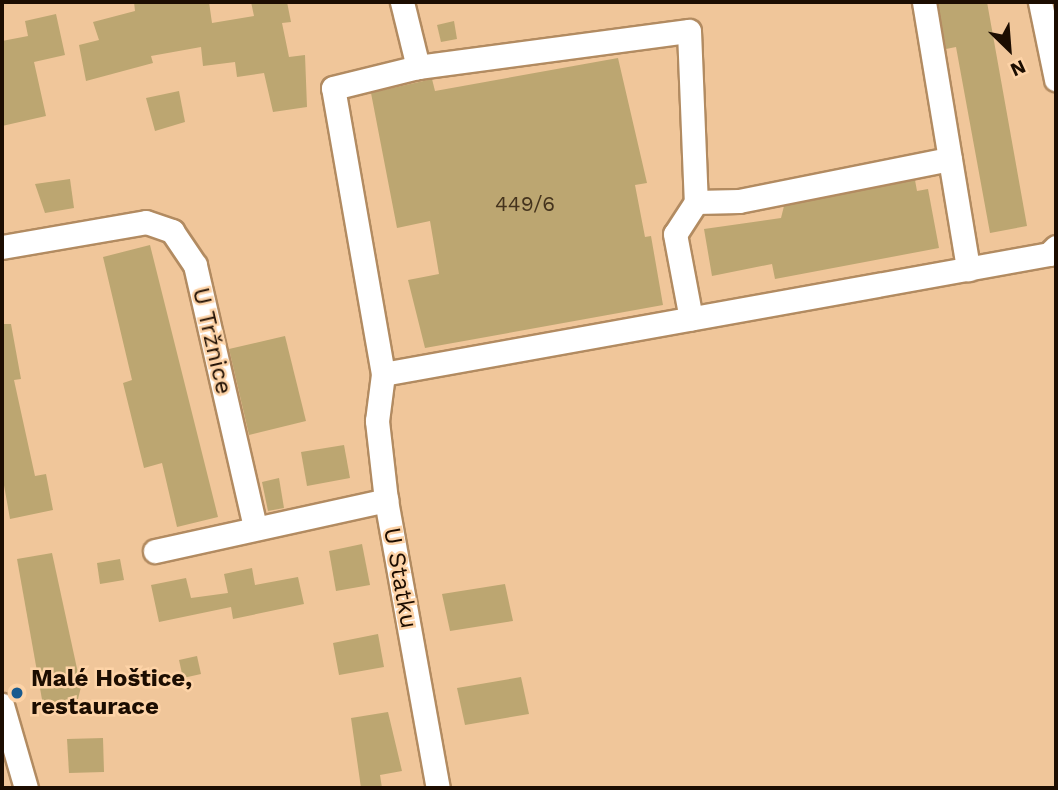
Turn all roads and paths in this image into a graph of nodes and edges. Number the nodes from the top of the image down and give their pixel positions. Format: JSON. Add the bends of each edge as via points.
{"nodes":[{"id":1,"x":402,"y":2,"type":"edge"},
{"id":2,"x":924,"y":2,"type":"edge"},
{"id":3,"x":1040,"y":2,"type":"edge"},
{"id":4,"x":418,"y":67,"type":"junction"},
{"id":5,"x":1056,"y":79,"type":"edge"},
{"id":6,"x":950,"y":159,"type":"junction"},
{"id":7,"x":696,"y":202,"type":"junction"},
{"id":8,"x":2,"y":247,"type":"edge"},
{"id":9,"x":1056,"y":247,"type":"edge"},
{"id":10,"x":968,"y":269,"type":"junction"},
{"id":11,"x":691,"y":319,"type":"junction"},
{"id":12,"x":383,"y":374,"type":"junction"},
{"id":13,"x":386,"y":500,"type":"junction"},
{"id":14,"x":255,"y":528,"type":"junction"},
{"id":15,"x":155,"y":551,"type":"dead end"},
{"id":16,"x":2,"y":705,"type":"edge"},
{"id":17,"x":26,"y":788,"type":"edge"},
{"id":18,"x":438,"y":788,"type":"edge"}],
"edges":[{"from":1,"to":4,"type":"street"},
{"from":2,"to":6,"type":"street"},
{"from":3,"to":5,"type":"street"},
{"from":4,"to":7,"type":"street","via":[[689,31]]},
{"from":4,"to":12,"type":"street","via":[[333,88]]},
{"from":6,"to":7,"type":"street","via":[[740,201]]},
{"from":6,"to":10,"type":"street"},
{"from":7,"to":11,"type":"street","via":[[675,234]]},
{"from":8,"to":14,"type":"street","name":"U Tržnice","via":[[146,222],[172,231],[195,265]]},
{"from":9,"to":10,"type":"street","via":[[1049,254]]},
{"from":10,"to":11,"type":"street"},
{"from":11,"to":12,"type":"street"},
{"from":12,"to":13,"type":"street","via":[[377,421]]},
{"from":13,"to":14,"type":"street","name":"U Statku"},
{"from":13,"to":18,"type":"street","name":"U Statku"},
{"from":14,"to":15,"type":"street"},
{"from":16,"to":17,"type":"street"}]}
